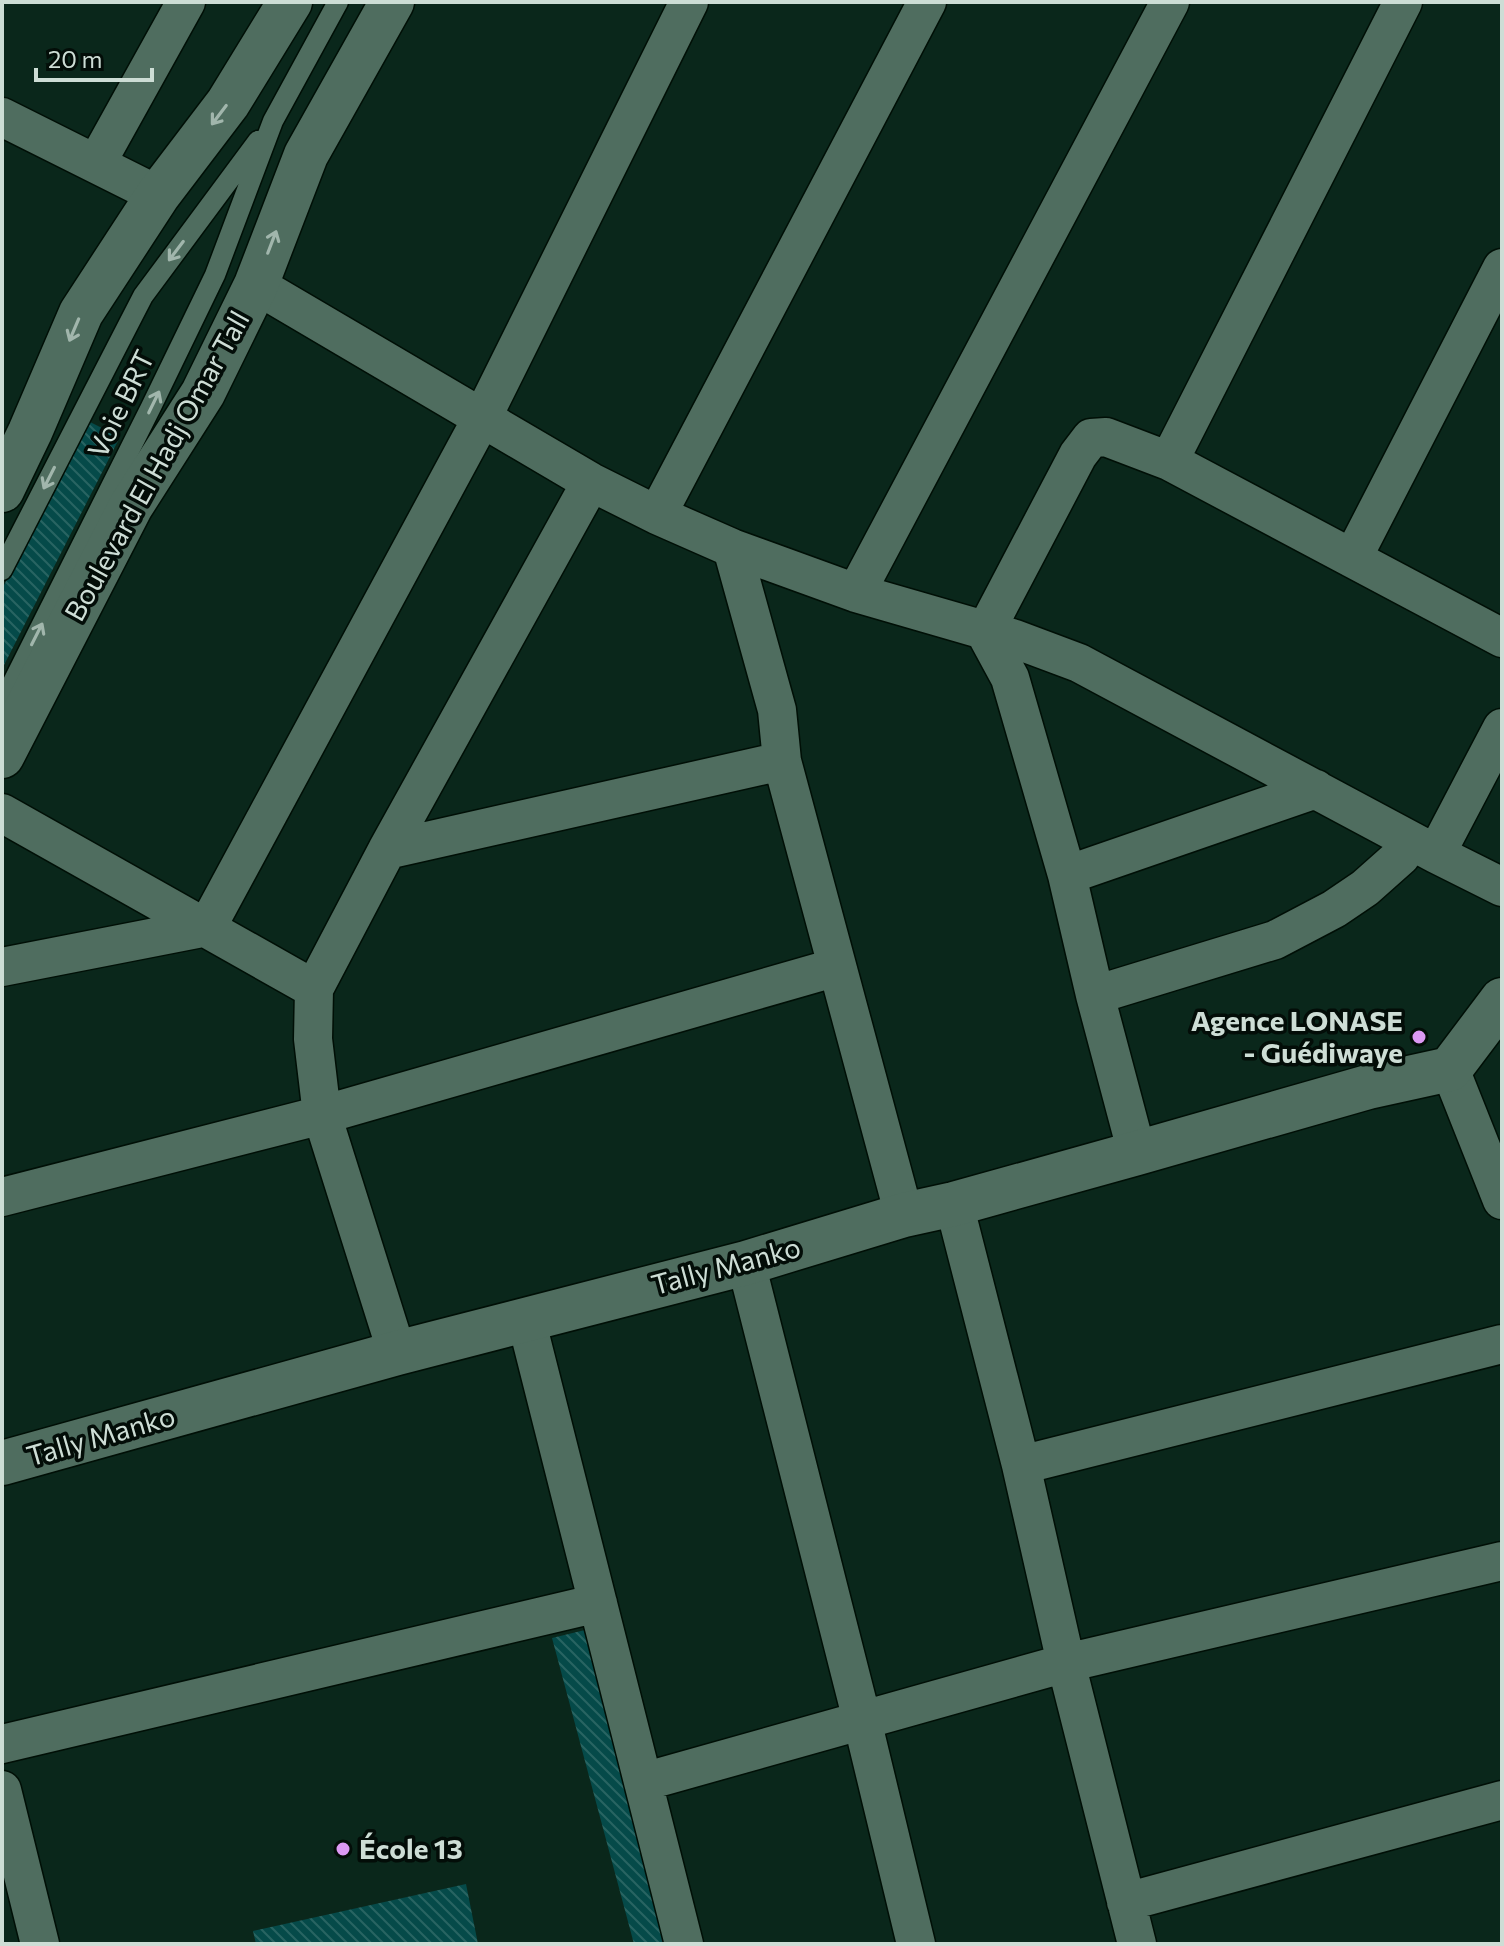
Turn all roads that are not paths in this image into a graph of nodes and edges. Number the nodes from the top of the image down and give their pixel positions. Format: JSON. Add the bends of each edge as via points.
{"nodes":[{"id":1,"x":186,"y":2,"type":"edge"},
{"id":2,"x":290,"y":2,"type":"edge"},
{"id":3,"x":338,"y":2,"type":"edge"},
{"id":4,"x":392,"y":2,"type":"edge"},
{"id":5,"x":689,"y":2,"type":"edge"},
{"id":6,"x":927,"y":2,"type":"edge"},
{"id":7,"x":1170,"y":2,"type":"edge"},
{"id":8,"x":1403,"y":2,"type":"edge"},
{"id":9,"x":2,"y":117,"type":"edge"},
{"id":10,"x":273,"y":121,"type":"junction"},
{"id":11,"x":96,"y":164,"type":"junction"},
{"id":12,"x":158,"y":195,"type":"junction"},
{"id":13,"x":1502,"y":268,"type":"edge"},
{"id":14,"x":256,"y":285,"type":"junction"},
{"id":15,"x":482,"y":418,"type":"junction"},
{"id":16,"x":1169,"y":461,"type":"junction"},
{"id":17,"x":591,"y":482,"type":"junction"},
{"id":18,"x":2,"y":490,"type":"edge"},
{"id":19,"x":657,"y":515,"type":"junction"},
{"id":20,"x":732,"y":548,"type":"junction"},
{"id":21,"x":1353,"y":557,"type":"junction"},
{"id":22,"x":2,"y":570,"type":"edge"},
{"id":23,"x":856,"y":593,"type":"junction"},
{"id":24,"x":985,"y":632,"type":"junction"},
{"id":25,"x":1502,"y":638,"type":"edge"},
{"id":26,"x":2,"y":704,"type":"edge"},
{"id":27,"x":1502,"y":728,"type":"edge"},
{"id":28,"x":2,"y":756,"type":"edge"},
{"id":29,"x":782,"y":761,"type":"junction"},
{"id":30,"x":1316,"y":789,"type":"junction"},
{"id":31,"x":2,"y":813,"type":"edge"},
{"id":32,"x":1423,"y":847,"type":"junction"},
{"id":33,"x":387,"y":850,"type":"junction"},
{"id":34,"x":1067,"y":875,"type":"junction"},
{"id":35,"x":1502,"y":887,"type":"edge"},
{"id":36,"x":207,"y":927,"type":"junction"},
{"id":37,"x":2,"y":967,"type":"edge"},
{"id":38,"x":837,"y":967,"type":"junction"},
{"id":39,"x":314,"y":989,"type":"junction"},
{"id":40,"x":1095,"y":995,"type":"junction"},
{"id":41,"x":1502,"y":1000,"type":"edge"},
{"id":42,"x":1450,"y":1069,"type":"junction"},
{"id":43,"x":322,"y":1115,"type":"junction"},
{"id":44,"x":1137,"y":1153,"type":"junction"},
{"id":45,"x":2,"y":1197,"type":"edge"},
{"id":46,"x":1502,"y":1200,"type":"edge"},
{"id":47,"x":954,"y":1204,"type":"junction"},
{"id":48,"x":904,"y":1215,"type":"junction"},
{"id":49,"x":746,"y":1263,"type":"junction"},
{"id":50,"x":526,"y":1319,"type":"junction"},
{"id":51,"x":1502,"y":1344,"type":"edge"},
{"id":52,"x":397,"y":1353,"type":"junction"},
{"id":53,"x":2,"y":1463,"type":"edge"},
{"id":54,"x":1021,"y":1465,"type":"junction"},
{"id":55,"x":1502,"y":1561,"type":"edge"},
{"id":56,"x":598,"y":1603,"type":"junction"},
{"id":57,"x":1066,"y":1663,"type":"junction"},
{"id":58,"x":862,"y":1720,"type":"junction"},
{"id":59,"x":2,"y":1744,"type":"edge"},
{"id":60,"x":643,"y":1782,"type":"junction"},
{"id":61,"x":2,"y":1790,"type":"edge"},
{"id":62,"x":1502,"y":1800,"type":"edge"},
{"id":63,"x":1126,"y":1902,"type":"junction"},
{"id":64,"x":40,"y":1944,"type":"edge"},
{"id":65,"x":684,"y":1944,"type":"edge"},
{"id":66,"x":916,"y":1944,"type":"edge"},
{"id":67,"x":1137,"y":1944,"type":"edge"}],
"edges":[{"from":1,"to":11,"type":"street"},
{"from":2,"to":12,"type":"street","one_way":true,"via":[[228,103]]},
{"from":3,"to":10,"type":"lane","name":"Voie BRT"},
{"from":14,"to":4,"type":"street","name":"Boulevard El Hadj Omar Tall","one_way":true,"via":[[306,155]]},
{"from":5,"to":15,"type":"street"},
{"from":6,"to":19,"type":"street"},
{"from":7,"to":23,"type":"street"},
{"from":8,"to":16,"type":"street"},
{"from":9,"to":11,"type":"street"},
{"from":10,"to":22,"type":"lane","name":"Voie BRT","one_way":true,"via":[[143,296]]},
{"from":26,"to":10,"type":"lane","name":"Voie BRT","one_way":true,"via":[[215,275]]},
{"from":11,"to":12,"type":"street"},
{"from":12,"to":18,"type":"street","one_way":true,"via":[[81,313]]},
{"from":13,"to":21,"type":"street"},
{"from":14,"to":15,"type":"street"},
{"from":14,"to":28,"type":"street","name":"Boulevard El Hadj Omar Tall","via":[[203,393],[131,506]]},
{"from":15,"to":17,"type":"street"},
{"from":15,"to":36,"type":"street"},
{"from":16,"to":21,"type":"street"},
{"from":16,"to":24,"type":"street","via":[[1106,437],[1091,438]]},
{"from":17,"to":19,"type":"street"},
{"from":17,"to":33,"type":"street"},
{"from":19,"to":20,"type":"street"},
{"from":20,"to":23,"type":"street"},
{"from":20,"to":29,"type":"street","via":[[777,710]]},
{"from":21,"to":25,"type":"street"},
{"from":23,"to":24,"type":"street"},
{"from":24,"to":30,"type":"street","via":[[1079,663]]},
{"from":24,"to":34,"type":"street","via":[[1010,678]]},
{"from":27,"to":32,"type":"street"},
{"from":29,"to":33,"type":"street"},
{"from":29,"to":38,"type":"street"},
{"from":30,"to":32,"type":"street"},
{"from":30,"to":34,"type":"street"},
{"from":31,"to":36,"type":"street"},
{"from":32,"to":35,"type":"street"},
{"from":32,"to":40,"type":"street","via":[[1401,856],[1334,909],[1275,940]]},
{"from":33,"to":39,"type":"street"},
{"from":34,"to":40,"type":"street"},
{"from":36,"to":37,"type":"street"},
{"from":36,"to":39,"type":"street"},
{"from":38,"to":43,"type":"street"},
{"from":38,"to":48,"type":"street"},
{"from":39,"to":43,"type":"street","via":[[313,1039]]},
{"from":40,"to":44,"type":"street"},
{"from":41,"to":42,"type":"street"},
{"from":42,"to":44,"type":"street","name":"Tally Manko"},
{"from":42,"to":46,"type":"street"},
{"from":43,"to":45,"type":"street"},
{"from":43,"to":52,"type":"street"},
{"from":44,"to":47,"type":"street","name":"Tally Manko"},
{"from":47,"to":48,"type":"street","name":"Tally Manko"},
{"from":47,"to":54,"type":"street"},
{"from":48,"to":49,"type":"street","name":"Tally Manko"},
{"from":49,"to":50,"type":"street","name":"Tally Manko"},
{"from":49,"to":58,"type":"street"},
{"from":50,"to":52,"type":"street","name":"Tally Manko"},
{"from":50,"to":56,"type":"street"},
{"from":51,"to":54,"type":"street"},
{"from":52,"to":53,"type":"street","name":"Tally Manko"},
{"from":54,"to":57,"type":"street"},
{"from":55,"to":57,"type":"street"},
{"from":56,"to":59,"type":"street"},
{"from":56,"to":60,"type":"street"},
{"from":57,"to":58,"type":"street"},
{"from":57,"to":63,"type":"street"},
{"from":58,"to":60,"type":"street"},
{"from":58,"to":66,"type":"street"},
{"from":60,"to":65,"type":"street"},
{"from":61,"to":64,"type":"street"},
{"from":62,"to":63,"type":"street"},
{"from":63,"to":67,"type":"street"}]}
